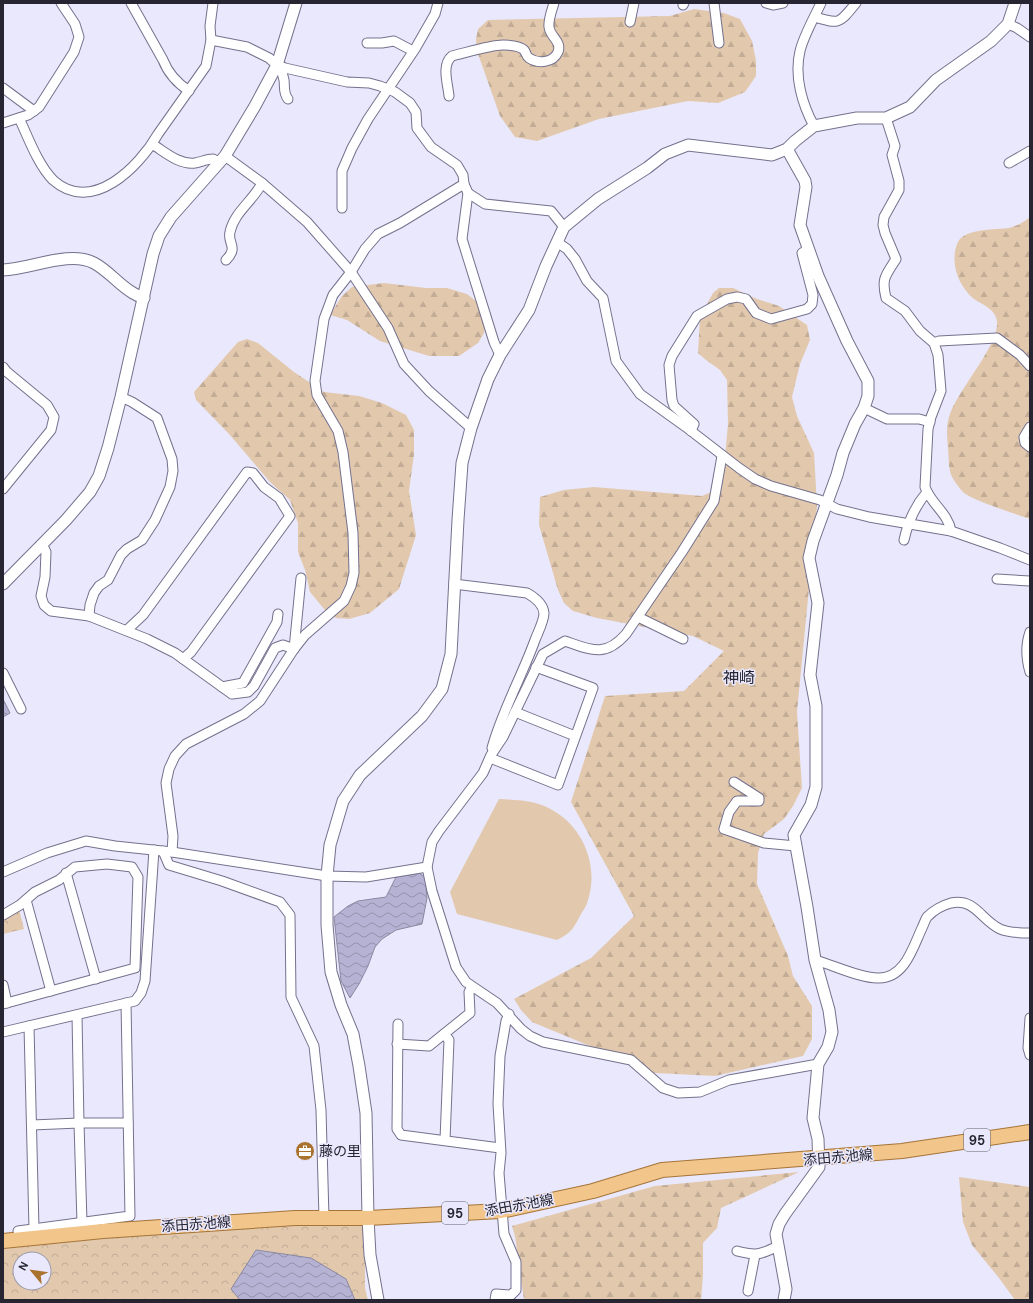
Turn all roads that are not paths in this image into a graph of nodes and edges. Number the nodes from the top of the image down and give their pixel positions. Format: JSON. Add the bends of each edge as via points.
{"nodes":[{"id":1,"x":131,"y":3,"type":"edge"},
{"id":2,"x":213,"y":3,"type":"edge"},
{"id":3,"x":296,"y":3,"type":"edge"},
{"id":4,"x":438,"y":3,"type":"edge"},
{"id":5,"x":554,"y":3,"type":"edge"},
{"id":6,"x":634,"y":3,"type":"edge"},
{"id":7,"x":714,"y":3,"type":"edge"},
{"id":8,"x":766,"y":3,"type":"edge"},
{"id":9,"x":783,"y":3,"type":"edge"},
{"id":10,"x":821,"y":3,"type":"edge"},
{"id":11,"x":856,"y":3,"type":"edge"},
{"id":12,"x":1015,"y":3,"type":"edge"},
{"id":13,"x":64,"y":4,"type":"edge"},
{"id":14,"x":815,"y":17,"type":"junction"},
{"id":15,"x":630,"y":22,"type":"dead end"},
{"id":16,"x":1008,"y":24,"type":"junction"},
{"id":17,"x":1030,"y":37,"type":"edge"},
{"id":18,"x":211,"y":40,"type":"junction"},
{"id":19,"x":367,"y":43,"type":"dead end"},
{"id":20,"x":719,"y":43,"type":"dead end"},
{"id":21,"x":413,"y":51,"type":"junction"},
{"id":22,"x":280,"y":66,"type":"junction"},
{"id":23,"x":3,"y":88,"type":"edge"},
{"id":24,"x":388,"y":89,"type":"junction"},
{"id":25,"x":189,"y":92,"type":"junction"},
{"id":26,"x":449,"y":96,"type":"dead end"},
{"id":27,"x":288,"y":99,"type":"dead end"},
{"id":28,"x":34,"y":111,"type":"junction"},
{"id":29,"x":19,"y":118,"type":"junction"},
{"id":30,"x":886,"y":118,"type":"junction"},
{"id":31,"x":3,"y":123,"type":"edge"},
{"id":32,"x":814,"y":126,"type":"junction"},
{"id":33,"x":152,"y":144,"type":"junction"},
{"id":34,"x":787,"y":149,"type":"junction"},
{"id":35,"x":1030,"y":151,"type":"edge"},
{"id":36,"x":222,"y":159,"type":"junction"},
{"id":37,"x":1009,"y":163,"type":"dead end"},
{"id":38,"x":262,"y":183,"type":"junction"},
{"id":39,"x":464,"y":184,"type":"junction"},
{"id":40,"x":468,"y":194,"type":"junction"},
{"id":41,"x":342,"y":208,"type":"dead end"},
{"id":42,"x":564,"y":227,"type":"junction"},
{"id":43,"x":557,"y":242,"type":"junction"},
{"id":44,"x":808,"y":249,"type":"junction"},
{"id":45,"x":226,"y":260,"type":"dead end"},
{"id":46,"x":3,"y":270,"type":"edge"},
{"id":47,"x":351,"y":272,"type":"junction"},
{"id":48,"x":144,"y":298,"type":"junction"},
{"id":49,"x":934,"y":343,"type":"junction"},
{"id":50,"x":500,"y":355,"type":"junction"},
{"id":51,"x":1030,"y":366,"type":"edge"},
{"id":52,"x":3,"y":367,"type":"edge"},
{"id":53,"x":121,"y":397,"type":"junction"},
{"id":54,"x":864,"y":408,"type":"junction"},
{"id":55,"x":930,"y":422,"type":"junction"},
{"id":56,"x":1030,"y":427,"type":"edge"},
{"id":57,"x":471,"y":428,"type":"junction"},
{"id":58,"x":691,"y":431,"type":"junction"},
{"id":59,"x":1030,"y":447,"type":"edge"},
{"id":60,"x":722,"y":456,"type":"junction"},
{"id":61,"x":3,"y":489,"type":"edge"},
{"id":62,"x":927,"y":492,"type":"junction"},
{"id":63,"x":826,"y":504,"type":"junction"},
{"id":64,"x":908,"y":524,"type":"junction"},
{"id":65,"x":952,"y":531,"type":"junction"},
{"id":66,"x":904,"y":540,"type":"dead end"},
{"id":67,"x":42,"y":544,"type":"junction"},
{"id":68,"x":1030,"y":560,"type":"edge"},
{"id":69,"x":301,"y":578,"type":"dead end"},
{"id":70,"x":997,"y":579,"type":"dead end"},
{"id":71,"x":1030,"y":581,"type":"edge"},
{"id":72,"x":3,"y":584,"type":"edge"},
{"id":73,"x":454,"y":584,"type":"junction"},
{"id":74,"x":278,"y":614,"type":"dead end"},
{"id":75,"x":89,"y":616,"type":"junction"},
{"id":76,"x":638,"y":617,"type":"junction"},
{"id":77,"x":128,"y":630,"type":"junction"},
{"id":78,"x":1030,"y":632,"type":"edge"},
{"id":79,"x":683,"y":639,"type":"dead end"},
{"id":80,"x":294,"y":649,"type":"junction"},
{"id":81,"x":183,"y":659,"type":"junction"},
{"id":82,"x":536,"y":667,"type":"junction"},
{"id":83,"x":1030,"y":672,"type":"edge"},
{"id":84,"x":3,"y":673,"type":"edge"},
{"id":85,"x":222,"y":687,"type":"junction"},
{"id":86,"x":21,"y":709,"type":"dead end"},
{"id":87,"x":515,"y":712,"type":"junction"},
{"id":88,"x":575,"y":736,"type":"junction"},
{"id":89,"x":490,"y":756,"type":"junction"},
{"id":90,"x":734,"y":782,"type":"dead end"},
{"id":91,"x":796,"y":846,"type":"junction"},
{"id":92,"x":163,"y":851,"type":"junction"},
{"id":93,"x":427,"y":867,"type":"junction"},
{"id":94,"x":3,"y":872,"type":"edge"},
{"id":95,"x":66,"y":874,"type":"junction"},
{"id":96,"x":327,"y":876,"type":"junction"},
{"id":97,"x":26,"y":900,"type":"junction"},
{"id":98,"x":3,"y":915,"type":"edge"},
{"id":99,"x":136,"y":928,"type":"junction"},
{"id":100,"x":149,"y":929,"type":"junction"},
{"id":101,"x":1030,"y":933,"type":"edge"},
{"id":102,"x":815,"y":960,"type":"junction"},
{"id":103,"x":96,"y":979,"type":"junction"},
{"id":104,"x":3,"y":985,"type":"edge"},
{"id":105,"x":472,"y":987,"type":"junction"},
{"id":106,"x":51,"y":991,"type":"junction"},
{"id":107,"x":126,"y":1003,"type":"junction"},
{"id":108,"x":5,"y":1004,"type":"edge"},
{"id":109,"x":509,"y":1014,"type":"junction"},
{"id":110,"x":77,"y":1015,"type":"junction"},
{"id":111,"x":1030,"y":1018,"type":"edge"},
{"id":112,"x":398,"y":1024,"type":"dead end"},
{"id":113,"x":30,"y":1026,"type":"junction"},
{"id":114,"x":3,"y":1032,"type":"edge"},
{"id":115,"x":444,"y":1034,"type":"junction"},
{"id":116,"x":397,"y":1044,"type":"junction"},
{"id":117,"x":1030,"y":1055,"type":"edge"},
{"id":118,"x":818,"y":1064,"type":"junction"},
{"id":119,"x":79,"y":1123,"type":"junction"},
{"id":120,"x":128,"y":1123,"type":"junction"},
{"id":121,"x":32,"y":1125,"type":"junction"},
{"id":122,"x":1030,"y":1132,"type":"edge"},
{"id":123,"x":445,"y":1140,"type":"junction"},
{"id":124,"x":500,"y":1148,"type":"junction"},
{"id":125,"x":820,"y":1158,"type":"junction"},
{"id":126,"x":501,"y":1211,"type":"junction"},
{"id":127,"x":324,"y":1218,"type":"junction"},
{"id":128,"x":368,"y":1218,"type":"junction"},
{"id":129,"x":82,"y":1223,"type":"junction"},
{"id":130,"x":34,"y":1229,"type":"junction"},
{"id":131,"x":66,"y":1230,"type":"junction"},
{"id":132,"x":18,"y":1231,"type":"dead end"},
{"id":133,"x":3,"y":1238,"type":"edge"},
{"id":134,"x":778,"y":1246,"type":"junction"},
{"id":135,"x":737,"y":1250,"type":"dead end"},
{"id":136,"x":755,"y":1255,"type":"junction"},
{"id":137,"x":748,"y":1291,"type":"dead end"},
{"id":138,"x":378,"y":1300,"type":"edge"},
{"id":139,"x":495,"y":1300,"type":"edge"},
{"id":140,"x":784,"y":1300,"type":"edge"}],
"edges":[{"from":1,"to":25,"type":"street","via":[[166,68]]},
{"from":2,"to":18,"type":"street"},
{"from":3,"to":22,"type":"street"},
{"from":4,"to":21,"type":"street","via":[[435,14]]},
{"from":5,"to":26,"type":"street","via":[[549,27],[558,42],[555,57],[549,61],[537,61],[528,57],[524,50],[502,45],[452,56],[446,68]]},
{"from":6,"to":15,"type":"street"},
{"from":7,"to":20,"type":"street"},
{"from":8,"to":9,"type":"street"},
{"from":10,"to":14,"type":"street"},
{"from":11,"to":14,"type":"street","via":[[842,19],[833,23]]},
{"from":12,"to":16,"type":"street"},
{"from":13,"to":28,"type":"street","via":[[79,37],[74,52]]},
{"from":14,"to":32,"type":"street","via":[[800,51],[798,70],[801,93]]},
{"from":16,"to":17,"type":"street"},
{"from":16,"to":30,"type":"street","via":[[991,41],[936,80],[910,107]]},
{"from":18,"to":22,"type":"street","via":[[247,47]]},
{"from":18,"to":25,"type":"street","via":[[206,66]]},
{"from":19,"to":21,"type":"street","via":[[394,41]]},
{"from":21,"to":24,"type":"street"},
{"from":22,"to":24,"type":"street"},
{"from":22,"to":27,"type":"street","via":[[285,96]]},
{"from":22,"to":36,"type":"street"},
{"from":23,"to":28,"type":"street"},
{"from":24,"to":39,"type":"street","via":[[410,103],[416,112],[417,128],[431,147],[456,166],[463,175]]},
{"from":24,"to":41,"type":"street","via":[[352,148],[342,171]]},
{"from":25,"to":33,"type":"street"},
{"from":28,"to":29,"type":"street"},
{"from":29,"to":31,"type":"street"},
{"from":29,"to":33,"type":"street","via":[[43,167],[59,185],[70,190],[100,190],[111,184],[128,171]]},
{"from":30,"to":32,"type":"street","via":[[857,118]]},
{"from":30,"to":49,"type":"street","via":[[895,146],[892,155],[899,190],[884,217],[885,233],[896,259],[884,278],[883,286],[886,298],[905,310],[920,332]]},
{"from":32,"to":34,"type":"street"},
{"from":33,"to":36,"type":"street","via":[[184,162]]},
{"from":34,"to":42,"type":"street","via":[[772,155],[688,145],[665,154]]},
{"from":34,"to":44,"type":"street","via":[[805,181],[800,225]]},
{"from":35,"to":37,"type":"street"},
{"from":36,"to":38,"type":"street"},
{"from":36,"to":48,"type":"street","via":[[171,217],[159,236]]},
{"from":38,"to":45,"type":"street","via":[[243,206],[232,226],[229,233],[232,249]]},
{"from":38,"to":47,"type":"street","via":[[308,222]]},
{"from":39,"to":40,"type":"street"},
{"from":39,"to":47,"type":"street","via":[[378,234]]},
{"from":40,"to":42,"type":"street","via":[[485,204],[551,211]]},
{"from":40,"to":50,"type":"street","via":[[462,239]]},
{"from":42,"to":43,"type":"street"},
{"from":43,"to":50,"type":"street","via":[[530,310]]},
{"from":43,"to":58,"type":"street","via":[[567,249],[587,281],[603,298],[616,361],[640,394]]},
{"from":44,"to":54,"type":"street","via":[[829,303],[868,381],[868,396]]},
{"from":44,"to":58,"type":"street","via":[[802,253],[813,295],[812,304],[807,309],[771,319],[756,313],[746,299],[737,297],[726,299],[697,316],[669,365],[672,400],[674,406],[694,424]]},
{"from":46,"to":48,"type":"street","via":[[15,270],[69,258],[92,262],[106,270],[132,293]]},
{"from":47,"to":57,"type":"street","via":[[388,328],[404,364],[429,391]]},
{"from":47,"to":80,"type":"street","via":[[333,295],[324,319],[314,381],[317,395],[338,431],[342,448],[353,534],[354,573],[344,601],[305,635]]},
{"from":48,"to":53,"type":"street"},
{"from":49,"to":51,"type":"street","via":[[997,338]]},
{"from":49,"to":55,"type":"street","via":[[938,355],[941,391]]},
{"from":50,"to":57,"type":"street"},
{"from":52,"to":61,"type":"street","via":[[47,405],[54,417],[51,430]]},
{"from":53,"to":67,"type":"street","via":[[99,476],[90,492]]},
{"from":53,"to":75,"type":"street","via":[[157,418],[172,458],[173,471],[170,487],[155,520],[142,540],[127,549],[108,580],[94,592]]},
{"from":54,"to":55,"type":"street","via":[[887,419],[919,419]]},
{"from":54,"to":63,"type":"street","via":[[846,446]]},
{"from":55,"to":62,"type":"street","via":[[925,487]]},
{"from":56,"to":59,"type":"street","via":[[1024,437],[1025,443]]},
{"from":57,"to":73,"type":"street","via":[[462,463]]},
{"from":58,"to":60,"type":"street"},
{"from":60,"to":63,"type":"street","via":[[755,479]]},
{"from":60,"to":76,"type":"street","via":[[714,501]]},
{"from":62,"to":64,"type":"street","via":[[921,498]]},
{"from":62,"to":65,"type":"street","via":[[950,522]]},
{"from":63,"to":64,"type":"street","via":[[868,517]]},
{"from":63,"to":91,"type":"street","via":[[809,558],[818,603],[810,675],[816,706],[816,788],[811,805],[794,835]]},
{"from":64,"to":65,"type":"street"},
{"from":64,"to":66,"type":"street"},
{"from":65,"to":68,"type":"street"},
{"from":67,"to":72,"type":"street"},
{"from":67,"to":75,"type":"street","via":[[46,552],[41,596],[44,605],[51,611]]},
{"from":69,"to":80,"type":"street"},
{"from":70,"to":71,"type":"street"},
{"from":73,"to":89,"type":"street","via":[[526,593],[535,597],[544,613],[529,658],[496,733]]},
{"from":73,"to":96,"type":"street","via":[[451,654],[442,689],[422,716],[360,775],[343,801],[330,845]]},
{"from":74,"to":85,"type":"street","via":[[277,622],[243,683]]},
{"from":75,"to":77,"type":"street"},
{"from":76,"to":79,"type":"street"},
{"from":76,"to":82,"type":"street","via":[[618,643],[595,651],[565,641],[543,654]]},
{"from":77,"to":81,"type":"street"},
{"from":77,"to":81,"type":"street","via":[[143,615],[247,472],[253,473],[264,487],[279,498],[290,516],[191,652]]},
{"from":78,"to":83,"type":"street","via":[[1026,648]]},
{"from":80,"to":85,"type":"street","via":[[283,645],[275,648],[248,692],[232,694]]},
{"from":80,"to":92,"type":"street","via":[[260,701],[244,714],[186,744],[175,756],[166,783],[173,836]]},
{"from":81,"to":85,"type":"street"},
{"from":82,"to":87,"type":"street"},
{"from":82,"to":88,"type":"street","via":[[593,688]]},
{"from":84,"to":86,"type":"street"},
{"from":87,"to":88,"type":"street"},
{"from":87,"to":89,"type":"street"},
{"from":88,"to":89,"type":"street","via":[[558,785]]},
{"from":89,"to":93,"type":"street","via":[[482,773],[432,842]]},
{"from":90,"to":91,"type":"street","via":[[760,798],[759,801],[737,801],[729,812],[724,829],[764,843]]},
{"from":91,"to":102,"type":"street"},
{"from":92,"to":94,"type":"street","via":[[86,841],[47,853]]},
{"from":92,"to":96,"type":"street"},
{"from":92,"to":100,"type":"street"},
{"from":92,"to":127,"type":"street","via":[[168,865],[280,902],[290,915],[291,997],[314,1046],[321,1110]]},
{"from":93,"to":96,"type":"street","via":[[366,877]]},
{"from":93,"to":105,"type":"street","via":[[456,967]]},
{"from":95,"to":97,"type":"street"},
{"from":95,"to":99,"type":"street","via":[[74,867],[107,864],[132,867],[138,877]]},
{"from":95,"to":103,"type":"street"},
{"from":96,"to":128,"type":"street","via":[[327,925],[331,972],[353,1034],[366,1112]]},
{"from":97,"to":98,"type":"street"},
{"from":97,"to":106,"type":"street"},
{"from":99,"to":100,"type":"street"},
{"from":99,"to":103,"type":"street","via":[[135,968]]},
{"from":100,"to":107,"type":"street","via":[[145,981],[141,993],[134,1001]]},
{"from":101,"to":102,"type":"street","via":[[1006,931],[991,923],[969,904],[950,903],[936,909],[927,918],[901,969],[891,976],[880,979],[868,977]]},
{"from":102,"to":118,"type":"street","via":[[829,1010],[832,1032],[828,1047]]},
{"from":103,"to":106,"type":"street"},
{"from":104,"to":108,"type":"street"},
{"from":105,"to":109,"type":"street"},
{"from":105,"to":115,"type":"street","via":[[469,992],[470,1012]]},
{"from":106,"to":108,"type":"street"},
{"from":107,"to":110,"type":"street"},
{"from":107,"to":120,"type":"street"},
{"from":109,"to":118,"type":"street","via":[[530,1036],[543,1042],[631,1060],[663,1088],[678,1093],[700,1092],[729,1080]]},
{"from":109,"to":124,"type":"street","via":[[500,1056]]},
{"from":110,"to":113,"type":"street"},
{"from":110,"to":119,"type":"street"},
{"from":111,"to":117,"type":"street"},
{"from":112,"to":116,"type":"street"},
{"from":113,"to":114,"type":"street"},
{"from":113,"to":121,"type":"street"},
{"from":115,"to":116,"type":"street","via":[[429,1046]]},
{"from":115,"to":123,"type":"street","via":[[448,1040]]},
{"from":116,"to":123,"type":"street","via":[[397,1129],[401,1135]]},
{"from":118,"to":125,"type":"street","via":[[813,1118]]},
{"from":119,"to":120,"type":"street"},
{"from":119,"to":121,"type":"street"},
{"from":119,"to":129,"type":"street"},
{"from":120,"to":129,"type":"street","via":[[130,1216]]},
{"from":121,"to":130,"type":"street"},
{"from":122,"to":125,"type":"main road","name":"添田赤池線","number":"95","via":[[924,1149]]},
{"from":123,"to":124,"type":"street"},
{"from":124,"to":126,"type":"street"},
{"from":125,"to":126,"type":"main road","name":"添田赤池線","number":"95","via":[[662,1170],[593,1190]]},
{"from":125,"to":134,"type":"street","via":[[819,1167],[779,1224],[776,1234]]},
{"from":126,"to":128,"type":"main road","name":"添田赤池線","number":"95"},
{"from":126,"to":139,"type":"street","via":[[504,1234],[516,1262],[516,1290],[511,1295],[496,1294]]},
{"from":127,"to":128,"type":"main road","name":"添田赤池線","number":"95"},
{"from":127,"to":131,"type":"main road","name":"添田赤池線","number":"95"},
{"from":128,"to":138,"type":"street","via":[[371,1262]]},
{"from":129,"to":131,"type":"street"},
{"from":130,"to":131,"type":"street"},
{"from":130,"to":132,"type":"street"},
{"from":131,"to":133,"type":"main road","name":"添田赤池線","number":"95"},
{"from":134,"to":136,"type":"street"},
{"from":134,"to":140,"type":"street","via":[[786,1289]]},
{"from":135,"to":136,"type":"street"},
{"from":136,"to":137,"type":"street"}]}
